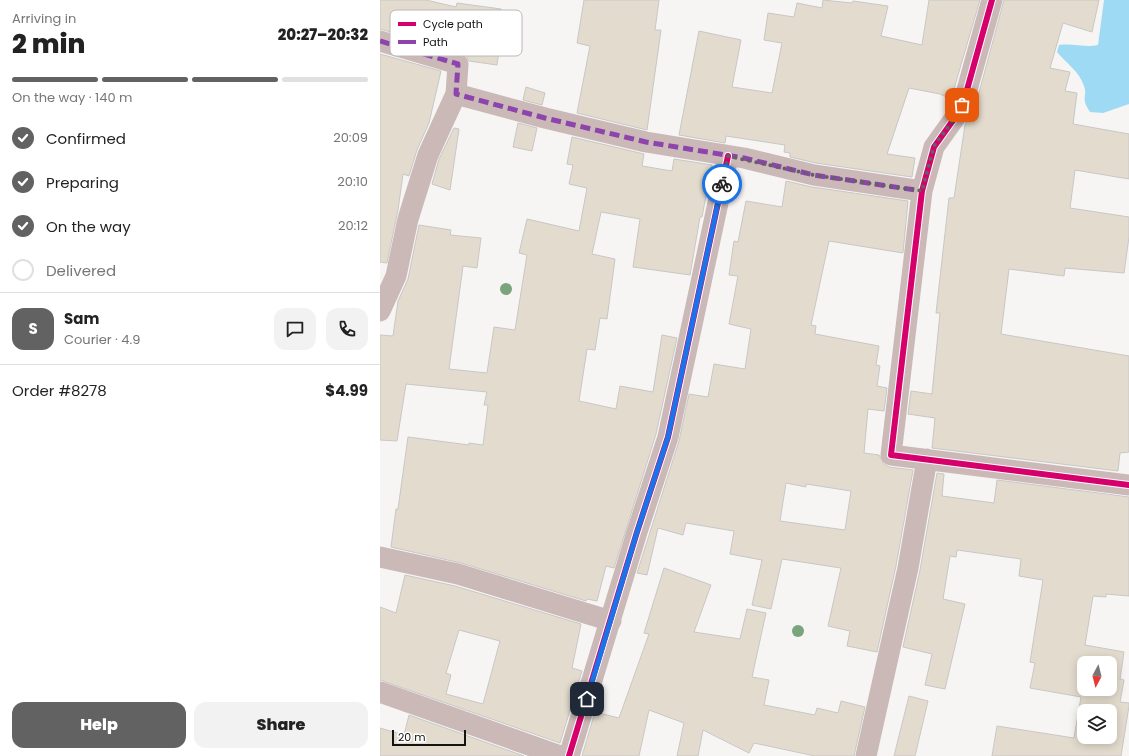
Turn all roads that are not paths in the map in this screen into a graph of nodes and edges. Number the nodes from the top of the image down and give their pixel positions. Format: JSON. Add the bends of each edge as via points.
{"nodes":[{"id":1,"x":992,"y":0,"type":"edge"},
{"id":2,"x":380,"y":41,"type":"edge"},
{"id":3,"x":390,"y":44,"type":"edge"},
{"id":4,"x":431,"y":56,"type":"edge"},
{"id":5,"x":456,"y":94,"type":"junction"},
{"id":6,"x":728,"y":156,"type":"junction"},
{"id":7,"x":922,"y":191,"type":"junction"},
{"id":8,"x":380,"y":311,"type":"edge"},
{"id":9,"x":927,"y":459,"type":"junction"},
{"id":10,"x":1129,"y":485,"type":"edge"},
{"id":11,"x":380,"y":558,"type":"edge"},
{"id":12,"x":611,"y":621,"type":"junction"},
{"id":13,"x":380,"y":692,"type":"edge"},
{"id":14,"x":560,"y":756,"type":"edge"},
{"id":15,"x":569,"y":756,"type":"edge"},
{"id":16,"x":866,"y":756,"type":"edge"}],
"edges":[{"from":1,"to":7,"type":"street","via":[[965,97],[959,112],[934,146]]},
{"from":2,"to":3,"type":"street"},
{"from":4,"to":5,"type":"street","via":[[458,64]]},
{"from":5,"to":6,"type":"street","via":[[646,142]]},
{"from":5,"to":8,"type":"street","via":[[428,155],[408,219],[396,276]]},
{"from":6,"to":7,"type":"street","via":[[814,175]]},
{"from":6,"to":12,"type":"street","via":[[668,437]]},
{"from":7,"to":9,"type":"street","via":[[891,455]]},
{"from":9,"to":10,"type":"street"},
{"from":9,"to":16,"type":"street","via":[[908,568]]},
{"from":11,"to":12,"type":"street","via":[[458,574]]},
{"from":12,"to":15,"type":"street"},
{"from":13,"to":14,"type":"street"}]}
